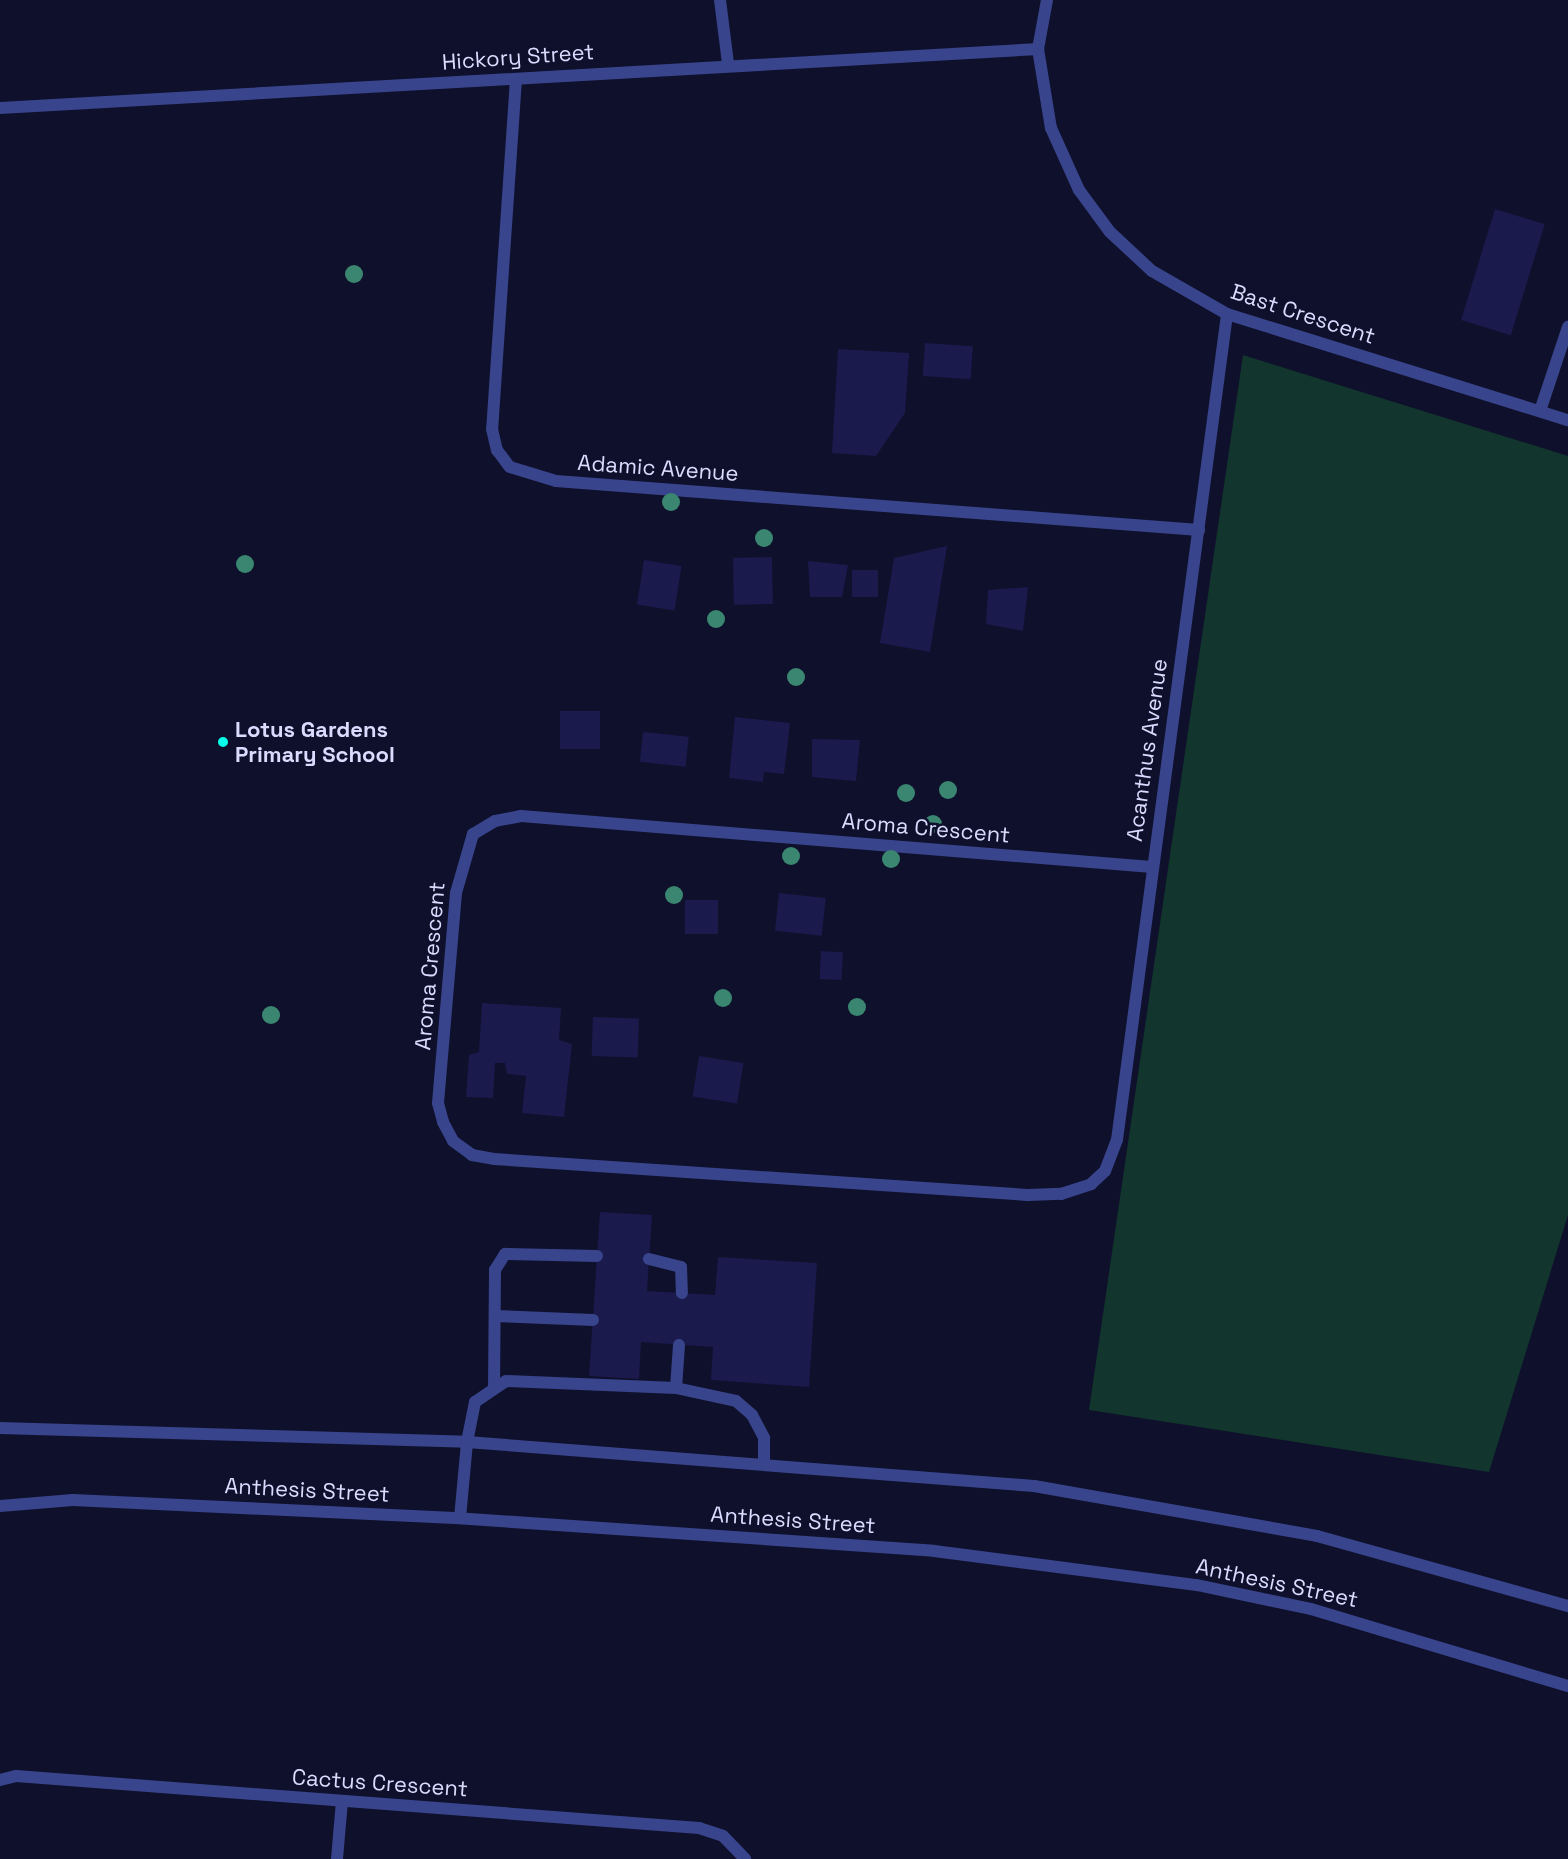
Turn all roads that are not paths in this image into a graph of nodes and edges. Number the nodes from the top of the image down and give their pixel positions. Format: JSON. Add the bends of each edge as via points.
{"nodes":[{"id":1,"x":720,"y":0,"type":"edge"},
{"id":2,"x":1047,"y":0,"type":"edge"},
{"id":3,"x":1038,"y":49,"type":"junction"},
{"id":4,"x":728,"y":63,"type":"junction"},
{"id":5,"x":516,"y":79,"type":"junction"},
{"id":6,"x":0,"y":108,"type":"edge"},
{"id":7,"x":1227,"y":314,"type":"junction"},
{"id":8,"x":1568,"y":327,"type":"edge"},
{"id":9,"x":1540,"y":411,"type":"junction"},
{"id":10,"x":1568,"y":420,"type":"edge"},
{"id":11,"x":1198,"y":530,"type":"junction"},
{"id":12,"x":1152,"y":867,"type":"junction"},
{"id":13,"x":1091,"y":1184,"type":"joint"},
{"id":14,"x":597,"y":1256,"type":"dead end"},
{"id":15,"x":649,"y":1259,"type":"dead end"},
{"id":16,"x":682,"y":1293,"type":"dead end"},
{"id":17,"x":495,"y":1316,"type":"junction"},
{"id":18,"x":593,"y":1320,"type":"dead end"},
{"id":19,"x":679,"y":1345,"type":"dead end"},
{"id":20,"x":494,"y":1386,"type":"junction"},
{"id":21,"x":676,"y":1388,"type":"junction"},
{"id":22,"x":0,"y":1428,"type":"edge"},
{"id":23,"x":467,"y":1442,"type":"junction"},
{"id":24,"x":764,"y":1462,"type":"junction"},
{"id":25,"x":0,"y":1506,"type":"edge"},
{"id":26,"x":460,"y":1518,"type":"junction"},
{"id":27,"x":1568,"y":1606,"type":"edge"},
{"id":28,"x":1568,"y":1686,"type":"edge"},
{"id":29,"x":0,"y":1780,"type":"edge"},
{"id":30,"x":342,"y":1801,"type":"junction"},
{"id":31,"x":337,"y":1859,"type":"edge"},
{"id":32,"x":745,"y":1859,"type":"edge"}],
"edges":[{"from":1,"to":4,"type":"street"},
{"from":2,"to":3,"type":"street","name":"Bast Crescent"},
{"from":3,"to":4,"type":"street","name":"Hickory Street"},
{"from":3,"to":7,"type":"street","name":"Bast Crescent","via":[[1051,128],[1078,190],[1110,232],[1152,271]]},
{"from":4,"to":5,"type":"street","name":"Hickory Street"},
{"from":5,"to":6,"type":"street","name":"Hickory Street"},
{"from":5,"to":11,"type":"street","name":"Adamic Avenue","via":[[492,429],[497,450],[510,467],[556,482]]},
{"from":7,"to":9,"type":"street","name":"Bast Crescent"},
{"from":7,"to":11,"type":"street","name":"Acanthus Avenue"},
{"from":8,"to":9,"type":"street"},
{"from":9,"to":10,"type":"street","name":"Bast Crescent"},
{"from":11,"to":12,"type":"street","name":"Acanthus Avenue"},
{"from":12,"to":13,"type":"street","name":"Acanthus Avenue","via":[[1117,1140],[1105,1171]]},
{"from":12,"to":13,"type":"street","name":"Aroma Crescent","via":[[522,816],[495,821],[473,834],[462,859],[438,1102],[453,1141],[472,1155],[1028,1195],[1061,1194]]},
{"from":14,"to":17,"type":"street","via":[[505,1254],[495,1270]]},
{"from":15,"to":16,"type":"street","via":[[681,1267]]},
{"from":17,"to":18,"type":"street"},
{"from":17,"to":20,"type":"street"},
{"from":19,"to":21,"type":"street"},
{"from":20,"to":21,"type":"street","via":[[524,1380]]},
{"from":20,"to":23,"type":"street","via":[[475,1402]]},
{"from":21,"to":24,"type":"street","via":[[736,1401],[752,1415],[764,1438]]},
{"from":22,"to":23,"type":"street"},
{"from":23,"to":24,"type":"street"},
{"from":23,"to":26,"type":"street"},
{"from":24,"to":27,"type":"street","via":[[1034,1486],[1212,1515],[1440,1566]]},
{"from":25,"to":26,"type":"street","name":"Anthesis Street","via":[[73,1500]]},
{"from":26,"to":28,"type":"street","name":"Anthesis Street","via":[[934,1551],[1197,1585],[1311,1609]]},
{"from":29,"to":30,"type":"street","name":"Cactus Crescent","via":[[16,1776]]},
{"from":30,"to":31,"type":"street"},
{"from":30,"to":32,"type":"street","name":"Cactus Crescent","via":[[699,1828],[723,1836]]}]}
